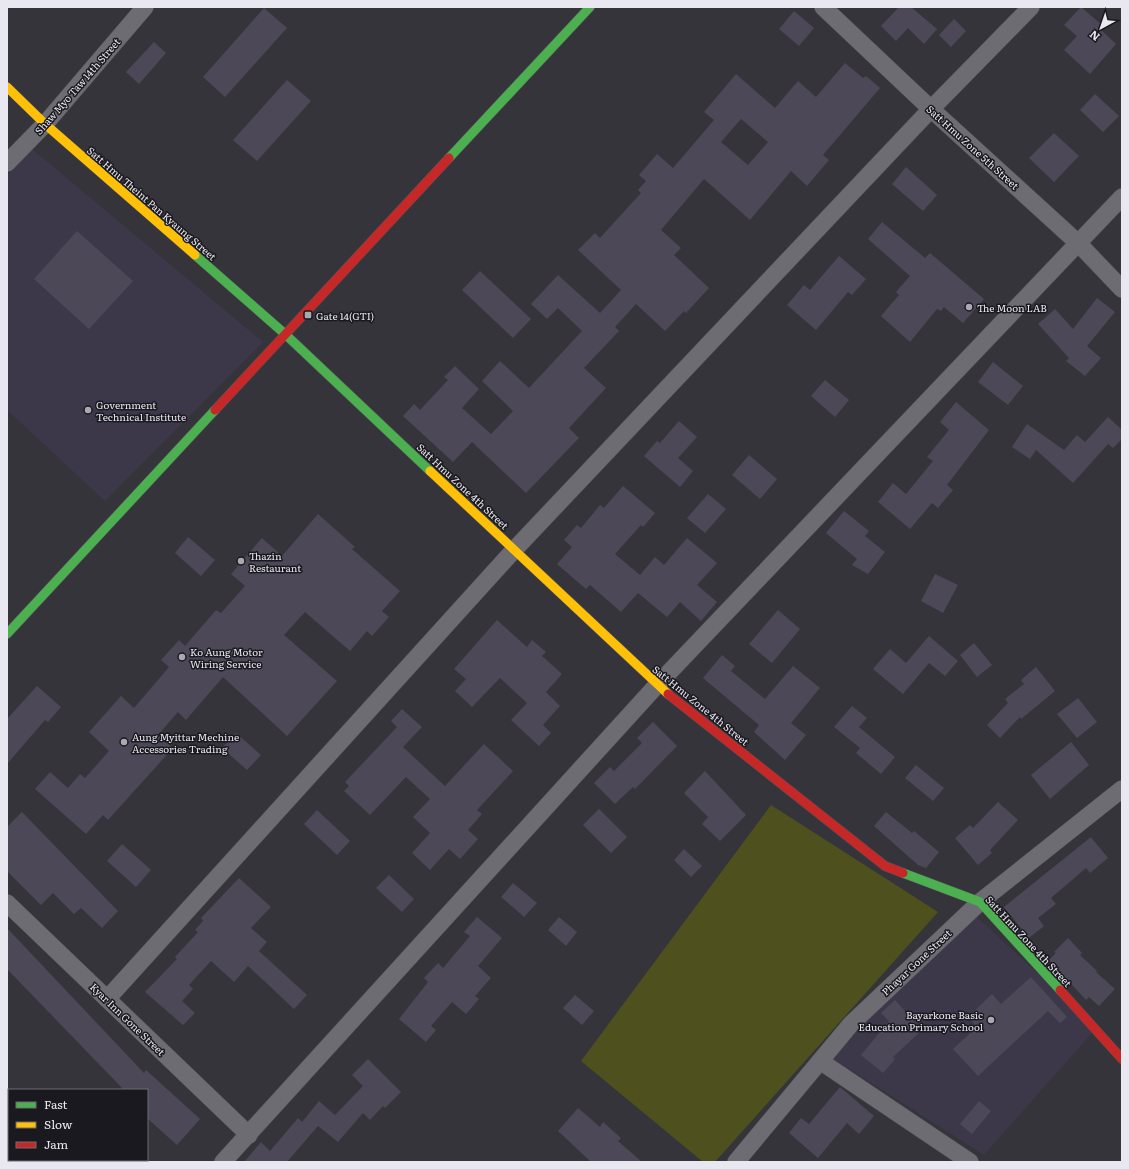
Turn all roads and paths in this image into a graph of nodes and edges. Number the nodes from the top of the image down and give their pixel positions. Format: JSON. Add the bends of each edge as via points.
{"nodes":[{"id":1,"x":145,"y":7,"type":"edge"},
{"id":2,"x":590,"y":7,"type":"edge"},
{"id":3,"x":823,"y":7,"type":"edge"},
{"id":4,"x":1030,"y":7,"type":"edge"},
{"id":5,"x":7,"y":87,"type":"edge"},
{"id":6,"x":931,"y":109,"type":"junction"},
{"id":7,"x":45,"y":124,"type":"junction"},
{"id":8,"x":7,"y":163,"type":"edge"},
{"id":9,"x":1122,"y":197,"type":"edge"},
{"id":10,"x":1078,"y":243,"type":"junction"},
{"id":11,"x":1122,"y":289,"type":"edge"},
{"id":12,"x":284,"y":334,"type":"junction"},
{"id":13,"x":514,"y":550,"type":"junction"},
{"id":14,"x":7,"y":634,"type":"edge"},
{"id":15,"x":657,"y":685,"type":"junction"},
{"id":16,"x":1122,"y":789,"type":"edge"},
{"id":17,"x":980,"y":902,"type":"junction"},
{"id":18,"x":7,"y":903,"type":"edge"},
{"id":19,"x":107,"y":999,"type":"junction"},
{"id":20,"x":1122,"y":1059,"type":"edge"},
{"id":21,"x":820,"y":1061,"type":"junction"},
{"id":22,"x":248,"y":1135,"type":"junction"},
{"id":23,"x":223,"y":1162,"type":"edge"},
{"id":24,"x":736,"y":1162,"type":"edge"},
{"id":25,"x":970,"y":1162,"type":"edge"}],
"edges":[{"from":1,"to":7,"type":"street","name":"Shaw Myo Taw 14th Street"},
{"from":2,"to":12,"type":"street"},
{"from":3,"to":6,"type":"street","name":"Satt Hmu Zone 5th Street"},
{"from":4,"to":6,"type":"street"},
{"from":5,"to":7,"type":"street","name":"Satt Hmu Theint Pan Kyaung Street"},
{"from":6,"to":10,"type":"street","name":"Satt Hmu Zone 5th Street"},
{"from":6,"to":13,"type":"street"},
{"from":7,"to":8,"type":"street","name":"Shaw Myo Taw 14th Street"},
{"from":7,"to":12,"type":"street","name":"Satt Hmu Theint Pan Kyaung Street"},
{"from":9,"to":10,"type":"street"},
{"from":10,"to":11,"type":"street","name":"Satt Hmu Zone 5th Street"},
{"from":10,"to":15,"type":"street"},
{"from":12,"to":13,"type":"street","name":"Satt Hmu Zone 4th Street"},
{"from":12,"to":14,"type":"street"},
{"from":13,"to":15,"type":"street","name":"Satt Hmu Zone 4th Street"},
{"from":13,"to":19,"type":"street"},
{"from":15,"to":17,"type":"street","name":"Satt Hmu Zone 4th Street","via":[[885,866]]},
{"from":15,"to":22,"type":"street"},
{"from":16,"to":17,"type":"street","name":"Phayar Gone Street"},
{"from":17,"to":20,"type":"street","name":"Satt Hmu Zone 4th Street"},
{"from":17,"to":21,"type":"street","name":"Phayar Gone Street","via":[[851,1024]]},
{"from":18,"to":19,"type":"street","name":"Kyar Inn Gone Street"},
{"from":19,"to":22,"type":"street","name":"Kyar Inn Gone Street"},
{"from":21,"to":24,"type":"street","name":"Phayar Gone Street"},
{"from":21,"to":25,"type":"street"},
{"from":22,"to":23,"type":"street"}]}
